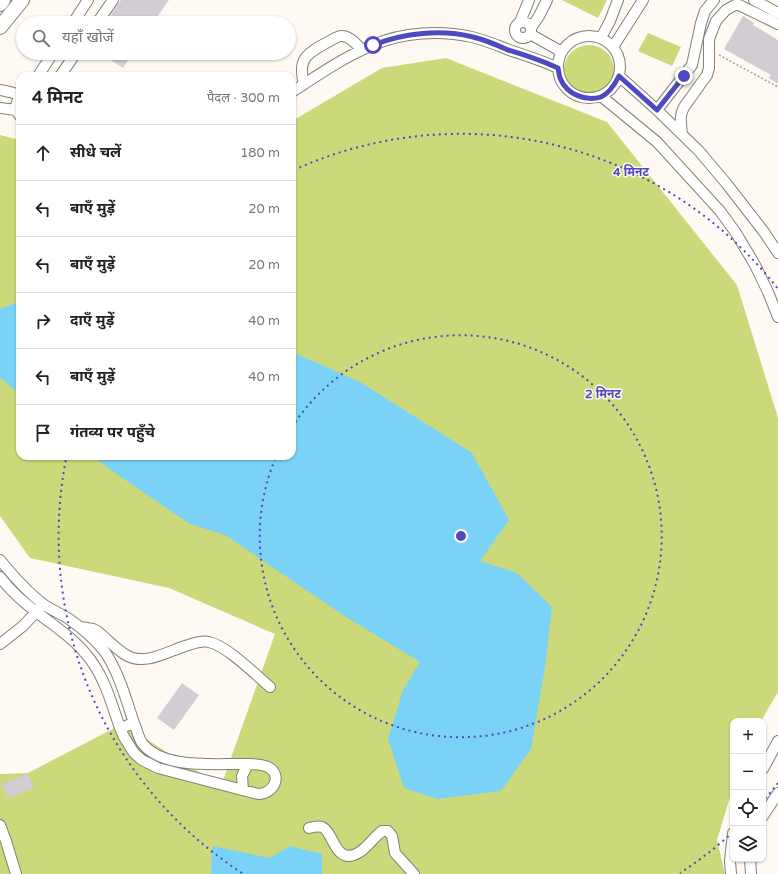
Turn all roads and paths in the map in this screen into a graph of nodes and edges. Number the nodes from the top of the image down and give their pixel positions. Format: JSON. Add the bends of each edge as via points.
{"nodes":[{"id":1,"x":3,"y":0,"type":"edge"},
{"id":2,"x":22,"y":0,"type":"edge"},
{"id":3,"x":88,"y":0,"type":"edge"},
{"id":4,"x":113,"y":0,"type":"edge"},
{"id":5,"x":530,"y":0,"type":"edge"},
{"id":6,"x":547,"y":0,"type":"edge"},
{"id":7,"x":618,"y":0,"type":"edge"},
{"id":8,"x":643,"y":0,"type":"edge"},
{"id":9,"x":714,"y":0,"type":"edge"},
{"id":10,"x":754,"y":0,"type":"edge"},
{"id":11,"x":743,"y":3,"type":"edge"},
{"id":12,"x":0,"y":4,"type":"edge"},
{"id":13,"x":778,"y":13,"type":"edge"},
{"id":14,"x":78,"y":16,"type":"edge"},
{"id":15,"x":102,"y":16,"type":"edge"},
{"id":16,"x":778,"y":24,"type":"edge"},
{"id":17,"x":700,"y":26,"type":"junction"},
{"id":18,"x":0,"y":27,"type":"edge"},
{"id":19,"x":530,"y":31,"type":"junction"},
{"id":20,"x":712,"y":31,"type":"junction"},
{"id":21,"x":601,"y":38,"type":"junction"},
{"id":22,"x":614,"y":47,"type":"junction"},
{"id":23,"x":362,"y":50,"type":"junction"},
{"id":24,"x":562,"y":52,"type":"junction"},
{"id":25,"x":49,"y":60,"type":"edge"},
{"id":26,"x":61,"y":60,"type":"edge"},
{"id":27,"x":71,"y":60,"type":"edge"},
{"id":28,"x":728,"y":60,"type":"dead end"},
{"id":29,"x":67,"y":65,"type":"junction"},
{"id":30,"x":558,"y":68,"type":"junction"},
{"id":31,"x":41,"y":72,"type":"edge"},
{"id":32,"x":63,"y":72,"type":"edge"},
{"id":33,"x":687,"y":72,"type":"junction"},
{"id":34,"x":619,"y":76,"type":"junction"},
{"id":35,"x":702,"y":82,"type":"junction"},
{"id":36,"x":304,"y":84,"type":"junction"},
{"id":37,"x":778,"y":87,"type":"edge"},
{"id":38,"x":296,"y":89,"type":"edge"},
{"id":39,"x":0,"y":90,"type":"edge"},
{"id":40,"x":16,"y":94,"type":"edge"},
{"id":41,"x":601,"y":96,"type":"junction"},
{"id":42,"x":0,"y":108,"type":"edge"},
{"id":43,"x":657,"y":110,"type":"junction"},
{"id":44,"x":16,"y":112,"type":"edge"},
{"id":45,"x":682,"y":134,"type":"junction"},
{"id":46,"x":778,"y":253,"type":"edge"},
{"id":47,"x":778,"y":317,"type":"edge"},
{"id":48,"x":0,"y":560,"type":"edge"},
{"id":49,"x":0,"y":577,"type":"edge"},
{"id":50,"x":43,"y":604,"type":"junction"},
{"id":51,"x":36,"y":612,"type":"junction"},
{"id":52,"x":79,"y":627,"type":"junction"},
{"id":53,"x":0,"y":644,"type":"edge"},
{"id":54,"x":270,"y":688,"type":"dead end"},
{"id":55,"x":134,"y":723,"type":"junction"},
{"id":56,"x":120,"y":728,"type":"junction"},
{"id":57,"x":778,"y":741,"type":"edge"},
{"id":58,"x":207,"y":763,"type":"junction"},
{"id":59,"x":766,"y":763,"type":"edge"},
{"id":60,"x":248,"y":764,"type":"junction"},
{"id":61,"x":204,"y":780,"type":"junction"},
{"id":62,"x":243,"y":790,"type":"junction"},
{"id":63,"x":778,"y":793,"type":"edge"},
{"id":64,"x":766,"y":811,"type":"edge"},
{"id":65,"x":0,"y":825,"type":"edge"},
{"id":66,"x":309,"y":828,"type":"dead end"},
{"id":67,"x":730,"y":862,"type":"edge"},
{"id":68,"x":750,"y":862,"type":"edge"},
{"id":69,"x":16,"y":874,"type":"edge"},
{"id":70,"x":414,"y":874,"type":"edge"},
{"id":71,"x":731,"y":874,"type":"edge"},
{"id":72,"x":751,"y":874,"type":"edge"}],
"edges":[{"from":1,"to":12,"type":"main road"},
{"from":2,"to":18,"type":"main road"},
{"from":3,"to":14,"type":"street"},
{"from":4,"to":15,"type":"street"},
{"from":5,"to":19,"type":"street","via":[[520,22],[529,24]]},
{"from":6,"to":19,"type":"street"},
{"from":7,"to":21,"type":"street"},
{"from":8,"to":22,"type":"street"},
{"from":9,"to":17,"type":"street","via":[[705,11]]},
{"from":10,"to":13,"type":"street"},
{"from":11,"to":16,"type":"street"},
{"from":11,"to":20,"type":"street","via":[[721,14]]},
{"from":17,"to":20,"type":"street"},
{"from":17,"to":33,"type":"street","via":[[693,60]]},
{"from":19,"to":24,"type":"street"},
{"from":20,"to":35,"type":"street","via":[[709,68]]},
{"from":21,"to":22,"type":"street"},
{"from":21,"to":24,"type":"street","via":[[588,35],[575,39]]},
{"from":22,"to":34,"type":"street","via":[[619,56]]},
{"from":23,"to":30,"type":"street","via":[[385,40],[406,36],[455,34],[473,37]]},
{"from":23,"to":36,"type":"street"},
{"from":23,"to":36,"type":"street","via":[[342,36],[312,50],[302,66]]},
{"from":24,"to":30,"type":"street"},
{"from":25,"to":31,"type":"street"},
{"from":26,"to":29,"type":"street"},
{"from":27,"to":29,"type":"street"},
{"from":28,"to":37,"type":"path"},
{"from":29,"to":32,"type":"street"},
{"from":30,"to":41,"type":"street","via":[[560,80],[568,90],[579,97]]},
{"from":33,"to":35,"type":"street"},
{"from":33,"to":43,"type":"street"},
{"from":34,"to":41,"type":"street","via":[[613,87]]},
{"from":34,"to":43,"type":"street"},
{"from":35,"to":45,"type":"street","via":[[681,112]]},
{"from":36,"to":38,"type":"street"},
{"from":39,"to":40,"type":"street"},
{"from":41,"to":47,"type":"street","via":[[657,142],[720,211],[755,265]]},
{"from":42,"to":44,"type":"street"},
{"from":43,"to":45,"type":"street"},
{"from":45,"to":46,"type":"street","via":[[726,183]]},
{"from":48,"to":50,"type":"street","via":[[21,586]]},
{"from":49,"to":51,"type":"street"},
{"from":50,"to":51,"type":"street"},
{"from":50,"to":52,"type":"street"},
{"from":51,"to":53,"type":"street"},
{"from":51,"to":56,"type":"street","via":[[71,639],[93,663],[104,681]]},
{"from":52,"to":54,"type":"street","via":[[98,631],[129,657],[143,659],[198,642],[209,642],[218,645]]},
{"from":52,"to":55,"type":"street","via":[[105,652],[114,668]]},
{"from":55,"to":56,"type":"street"},
{"from":55,"to":58,"type":"street","via":[[141,741],[159,755],[171,760]]},
{"from":56,"to":61,"type":"street","via":[[131,748],[142,760],[158,768]]},
{"from":57,"to":59,"type":"street"},
{"from":58,"to":60,"type":"street"},
{"from":58,"to":61,"type":"street"},
{"from":60,"to":62,"type":"street","via":[[242,776]]},
{"from":60,"to":62,"type":"street","via":[[268,767],[274,773],[275,782],[271,790],[263,794]]},
{"from":61,"to":62,"type":"street"},
{"from":63,"to":64,"type":"street"},
{"from":65,"to":69,"type":"street"},
{"from":66,"to":70,"type":"street","via":[[319,826],[325,829],[338,850],[350,856],[360,853],[382,831],[388,831],[392,836],[395,853]]},
{"from":67,"to":71,"type":"street"},
{"from":68,"to":72,"type":"street"}]}
